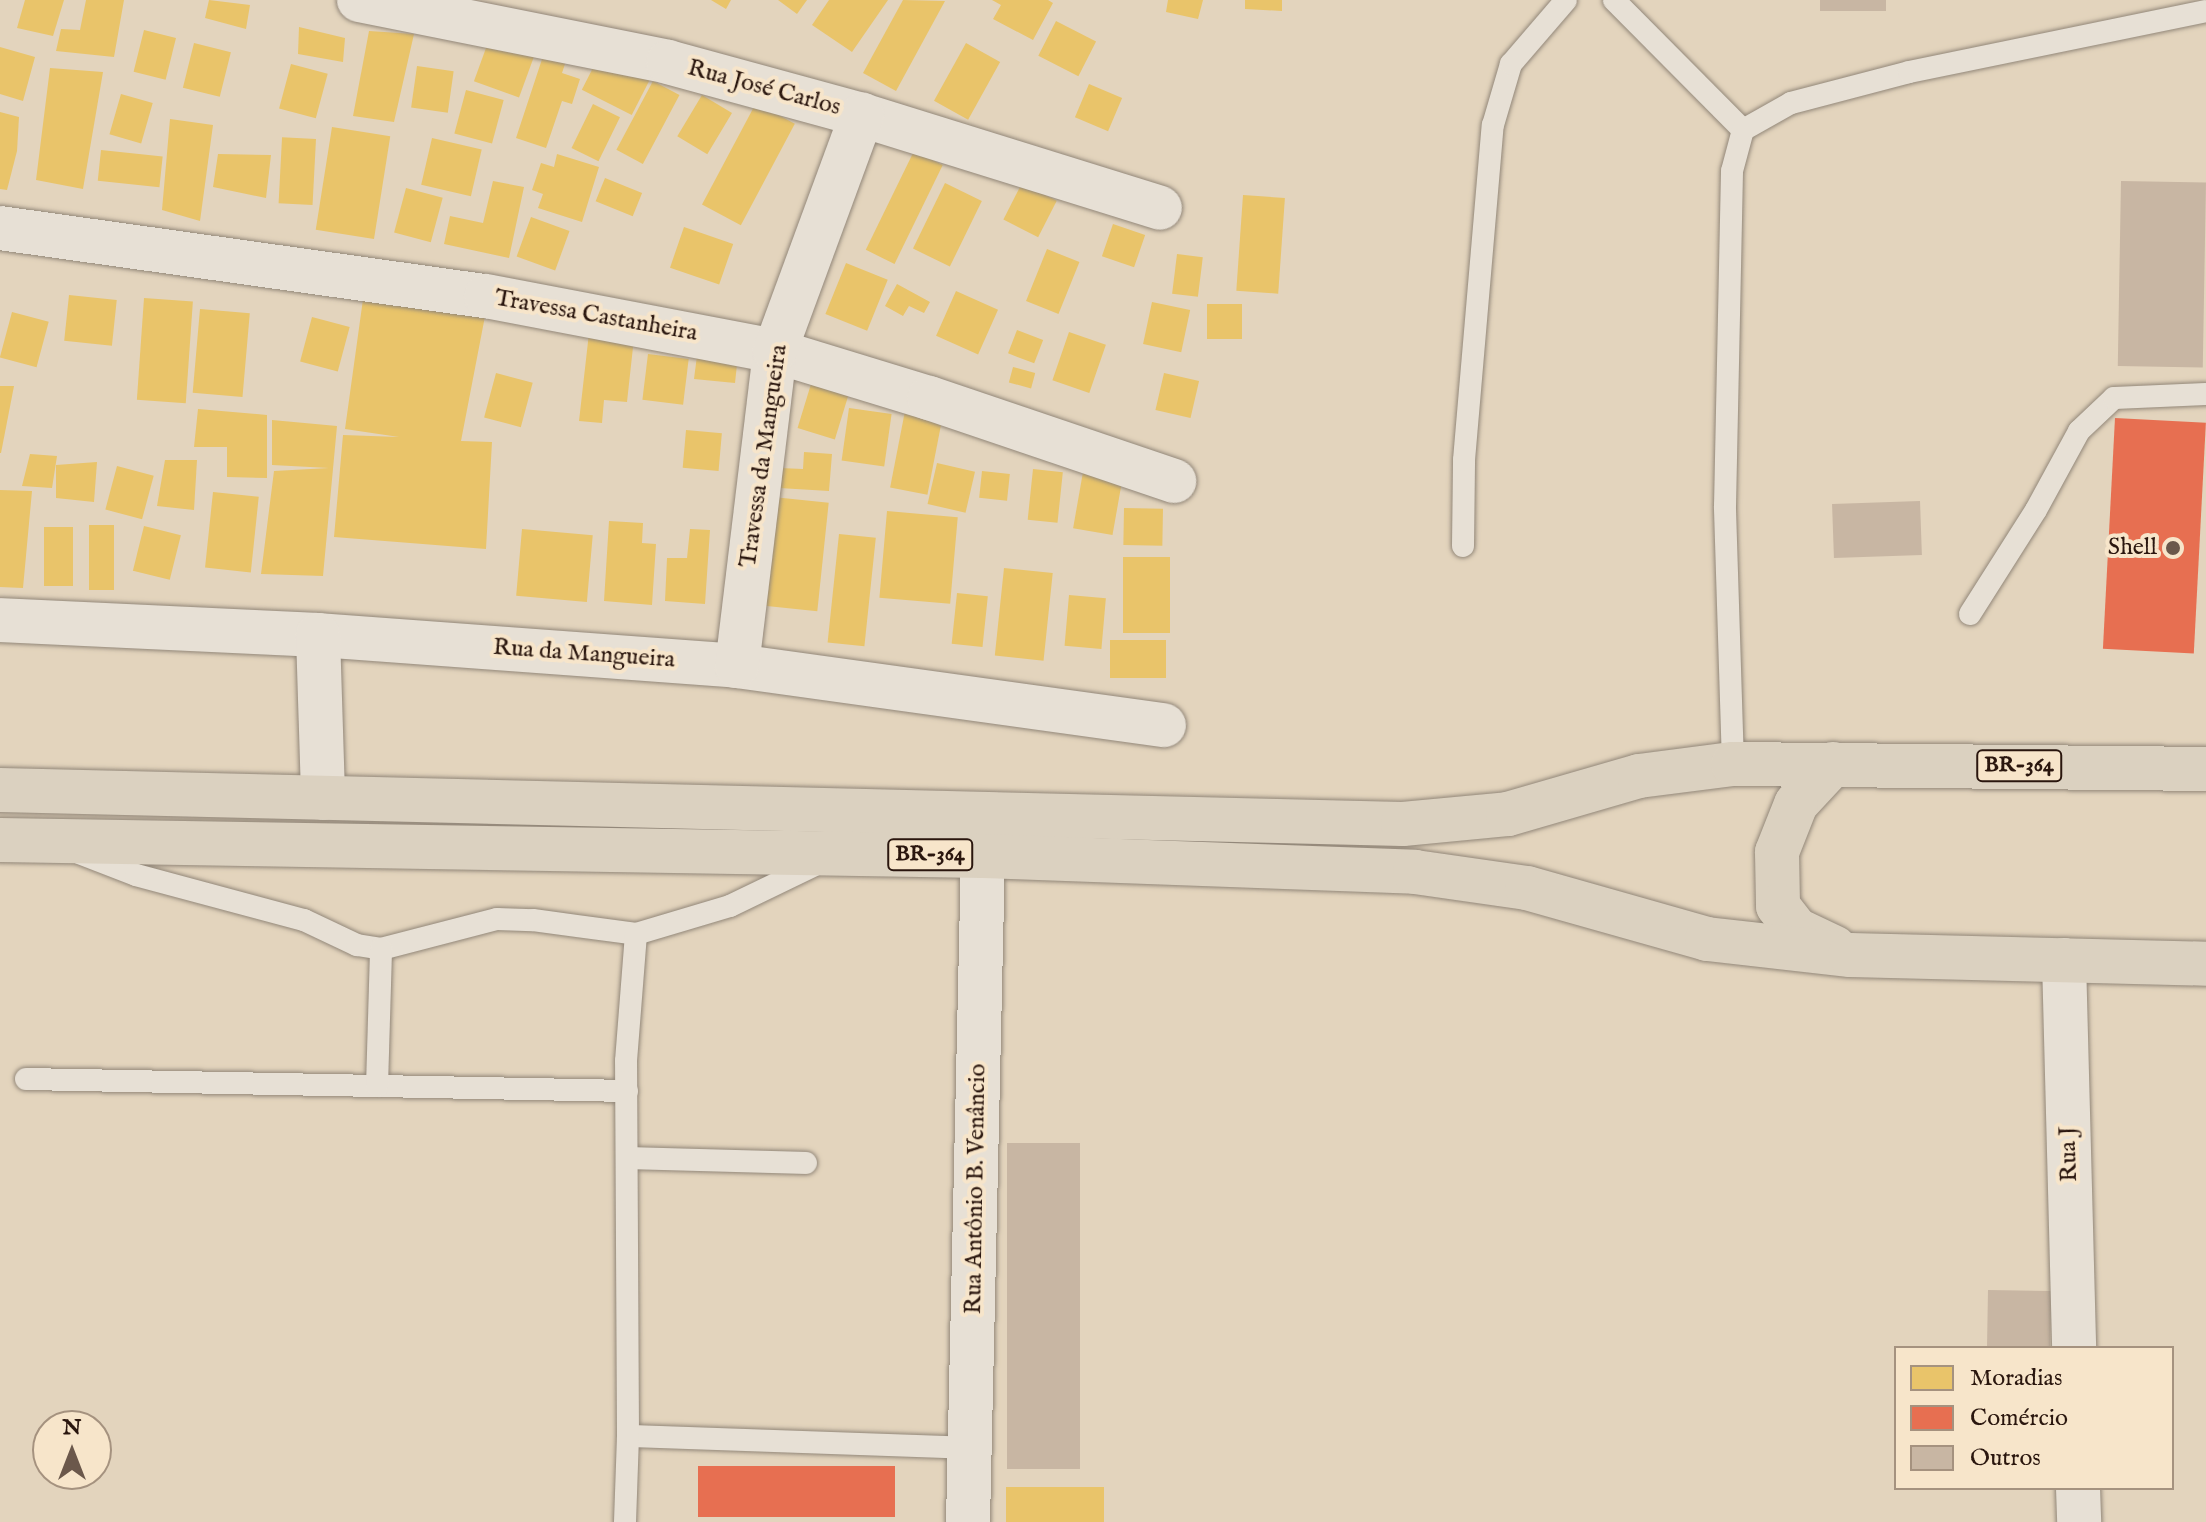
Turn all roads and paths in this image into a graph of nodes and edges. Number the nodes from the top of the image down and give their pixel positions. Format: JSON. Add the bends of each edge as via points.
{"nodes":[{"id":1,"x":359,"y":0,"type":"edge"},
{"id":2,"x":1566,"y":0,"type":"edge"},
{"id":3,"x":1614,"y":0,"type":"edge"},
{"id":4,"x":2206,"y":11,"type":"edge"},
{"id":5,"x":862,"y":115,"type":"junction"},
{"id":6,"x":1743,"y":130,"type":"junction"},
{"id":7,"x":1160,"y":208,"type":"dead end"},
{"id":8,"x":0,"y":228,"type":"edge"},
{"id":9,"x":775,"y":351,"type":"junction"},
{"id":10,"x":2206,"y":394,"type":"edge"},
{"id":11,"x":1174,"y":481,"type":"dead end"},
{"id":12,"x":1463,"y":546,"type":"dead end"},
{"id":13,"x":1970,"y":614,"type":"dead end"},
{"id":14,"x":0,"y":620,"type":"edge"},
{"id":15,"x":318,"y":635,"type":"junction"},
{"id":16,"x":737,"y":666,"type":"junction"},
{"id":17,"x":1164,"y":725,"type":"dead end"},
{"id":18,"x":1733,"y":764,"type":"junction"},
{"id":19,"x":1833,"y":764,"type":"junction"},
{"id":20,"x":2206,"y":769,"type":"edge"},
{"id":21,"x":0,"y":790,"type":"edge"},
{"id":22,"x":323,"y":798,"type":"junction"},
{"id":23,"x":0,"y":840,"type":"edge"},
{"id":24,"x":49,"y":841,"type":"junction"},
{"id":25,"x":836,"y":854,"type":"junction"},
{"id":26,"x":983,"y":856,"type":"junction"},
{"id":27,"x":636,"y":934,"type":"junction"},
{"id":28,"x":381,"y":949,"type":"junction"},
{"id":29,"x":1850,"y":955,"type":"junction"},
{"id":30,"x":2064,"y":960,"type":"junction"},
{"id":31,"x":2206,"y":964,"type":"edge"},
{"id":32,"x":26,"y":1079,"type":"dead end"},
{"id":33,"x":377,"y":1086,"type":"junction"},
{"id":34,"x":627,"y":1091,"type":"junction"},
{"id":35,"x":629,"y":1158,"type":"junction"},
{"id":36,"x":806,"y":1163,"type":"dead end"},
{"id":37,"x":2074,"y":1346,"type":"edge"},
{"id":38,"x":628,"y":1436,"type":"junction"},
{"id":39,"x":970,"y":1448,"type":"junction"},
{"id":40,"x":2078,"y":1490,"type":"edge"},
{"id":41,"x":625,"y":1522,"type":"edge"},
{"id":42,"x":968,"y":1522,"type":"edge"},
{"id":43,"x":2079,"y":1522,"type":"edge"}],
"edges":[{"from":1,"to":5,"type":"street","name":"Rua José Carlos","via":[[668,62]]},
{"from":2,"to":12,"type":"lane","via":[[1511,64],[1493,125],[1464,460]]},
{"from":3,"to":6,"type":"lane"},
{"from":4,"to":6,"type":"lane","via":[[1909,72],[1791,103]]},
{"from":5,"to":7,"type":"street","name":"Rua José Carlos"},
{"from":5,"to":9,"type":"street","name":"Travessa da Mangueira"},
{"from":6,"to":18,"type":"lane","via":[[1732,171],[1725,490]]},
{"from":8,"to":9,"type":"street","name":"Travessa Castanheira","via":[[486,296]]},
{"from":9,"to":11,"type":"street","name":"Travessa Castanheira"},
{"from":9,"to":16,"type":"street","name":"Travessa da Mangueira"},
{"from":10,"to":13,"type":"lane","via":[[2114,398],[2079,431]]},
{"from":14,"to":15,"type":"street","name":"Rua da Mangueira"},
{"from":15,"to":16,"type":"street","name":"Rua da Mangueira"},
{"from":15,"to":22,"type":"street"},
{"from":16,"to":17,"type":"street","name":"Rua da Mangueira"},
{"from":18,"to":19,"type":"highway","number":"BR-364"},
{"from":18,"to":22,"type":"highway","number":"BR-364","via":[[1639,776],[1508,814],[1403,824]]},
{"from":19,"to":20,"type":"highway","number":"BR-364"},
{"from":19,"to":29,"type":"highway","via":[[1796,804],[1783,828],[1777,852],[1778,906],[1797,930]]},
{"from":21,"to":22,"type":"highway","number":"BR-364"},
{"from":23,"to":24,"type":"highway","number":"BR-364"},
{"from":24,"to":25,"type":"highway","number":"BR-364"},
{"from":24,"to":28,"type":"lane","via":[[136,875],[304,920],[357,945]]},
{"from":25,"to":26,"type":"highway","number":"BR-364"},
{"from":25,"to":27,"type":"lane","via":[[730,906]]},
{"from":26,"to":29,"type":"highway","number":"BR-364","via":[[1415,872],[1527,888],[1707,939]]},
{"from":26,"to":39,"type":"street","name":"Rua Antônio B. Venâncio"},
{"from":27,"to":28,"type":"lane","via":[[497,919]]},
{"from":27,"to":34,"type":"lane"},
{"from":28,"to":33,"type":"lane"},
{"from":29,"to":30,"type":"highway","number":"BR-364"},
{"from":30,"to":31,"type":"highway","number":"BR-364"},
{"from":30,"to":37,"type":"street","name":"Rua J"},
{"from":32,"to":33,"type":"lane"},
{"from":33,"to":34,"type":"lane"},
{"from":34,"to":35,"type":"lane"},
{"from":35,"to":36,"type":"lane"},
{"from":35,"to":38,"type":"lane"},
{"from":38,"to":39,"type":"lane"},
{"from":38,"to":41,"type":"lane"},
{"from":39,"to":42,"type":"street","name":"Rua Antônio B. Venâncio"},
{"from":40,"to":43,"type":"street"}]}
